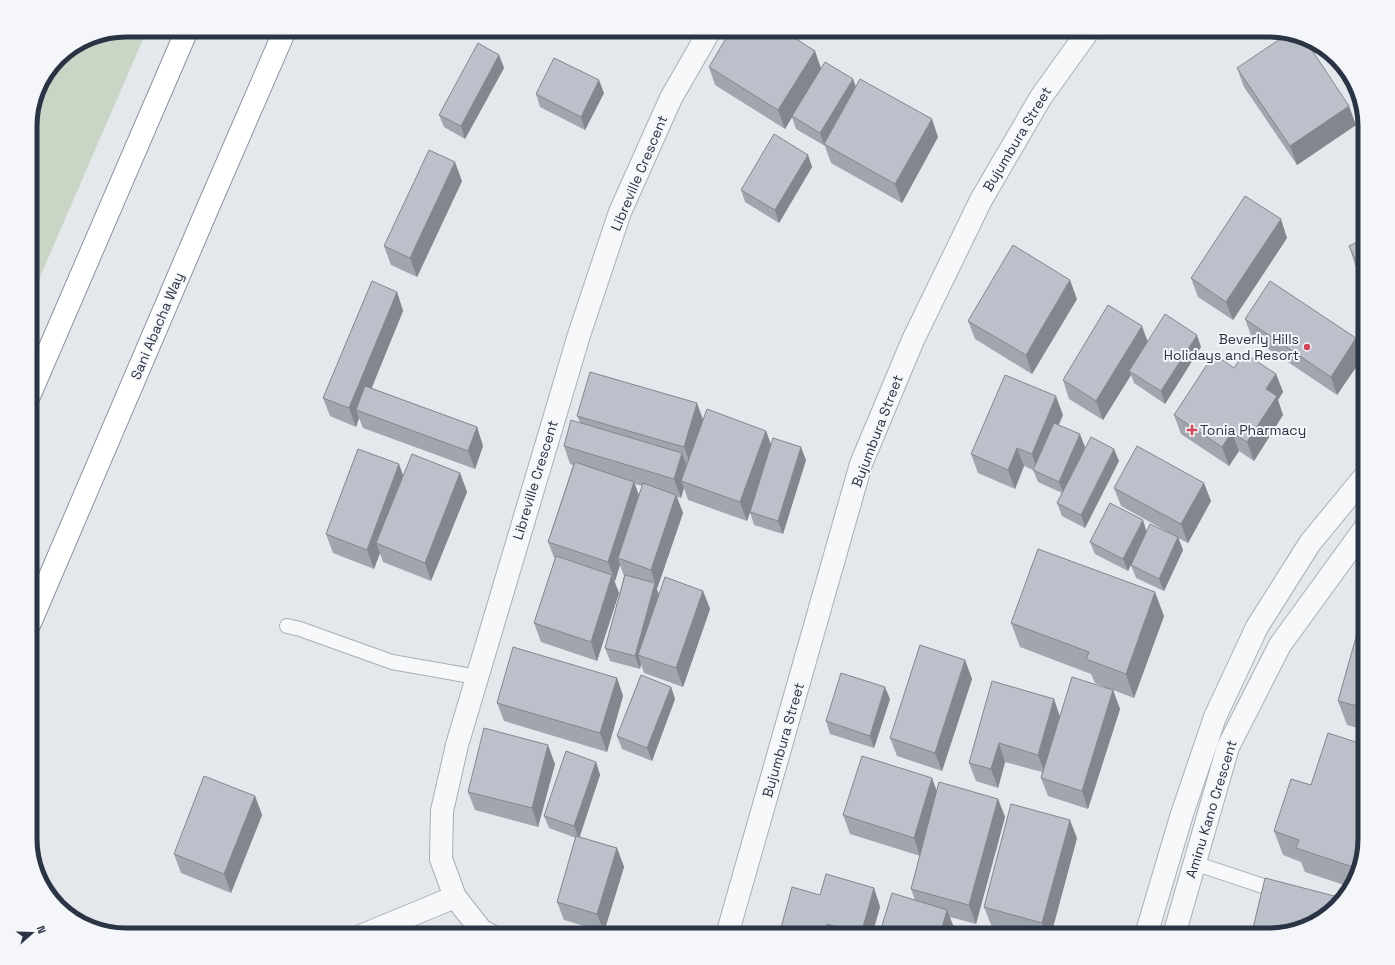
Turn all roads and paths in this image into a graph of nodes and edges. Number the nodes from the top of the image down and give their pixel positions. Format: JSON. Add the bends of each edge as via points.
{"nodes":[{"id":1,"x":185,"y":37,"type":"edge"},
{"id":2,"x":282,"y":37,"type":"edge"},
{"id":3,"x":706,"y":37,"type":"edge"},
{"id":4,"x":1083,"y":37,"type":"edge"},
{"id":5,"x":37,"y":378,"type":"edge"},
{"id":6,"x":1358,"y":485,"type":"edge"},
{"id":7,"x":1358,"y":538,"type":"edge"},
{"id":8,"x":37,"y":607,"type":"edge"},
{"id":9,"x":287,"y":626,"type":"dead end"},
{"id":10,"x":477,"y":677,"type":"junction"},
{"id":11,"x":1194,"y":863,"type":"junction"},
{"id":12,"x":1292,"y":896,"type":"edge"},
{"id":13,"x":455,"y":897,"type":"junction"},
{"id":14,"x":380,"y":928,"type":"edge"},
{"id":15,"x":479,"y":928,"type":"edge"},
{"id":16,"x":729,"y":928,"type":"edge"},
{"id":17,"x":1148,"y":928,"type":"edge"},
{"id":18,"x":1176,"y":928,"type":"edge"}],
"edges":[{"from":1,"to":5,"type":"highway"},
{"from":2,"to":8,"type":"highway","name":"Sani Abacha Way"},
{"from":3,"to":10,"type":"street","name":"Libreville Crescent","via":[[671,98],[620,212],[579,335]]},
{"from":4,"to":16,"type":"street","name":"Bujumbura Street","via":[[1041,97],[981,200],[913,340],[861,464]]},
{"from":6,"to":17,"type":"street","via":[[1310,543],[1257,627],[1215,718],[1182,814]]},
{"from":7,"to":11,"type":"street","name":"Aminu Kano Crescent","via":[[1277,652],[1228,747]]},
{"from":9,"to":10,"type":"lane","via":[[392,662]]},
{"from":10,"to":13,"type":"street","name":"Libreville Crescent","via":[[457,745],[442,811],[441,859]]},
{"from":11,"to":12,"type":"lane"},
{"from":11,"to":18,"type":"street","name":"Aminu Kano Crescent"},
{"from":13,"to":14,"type":"street"},
{"from":13,"to":15,"type":"street","name":"Libreville Crescent"}]}
